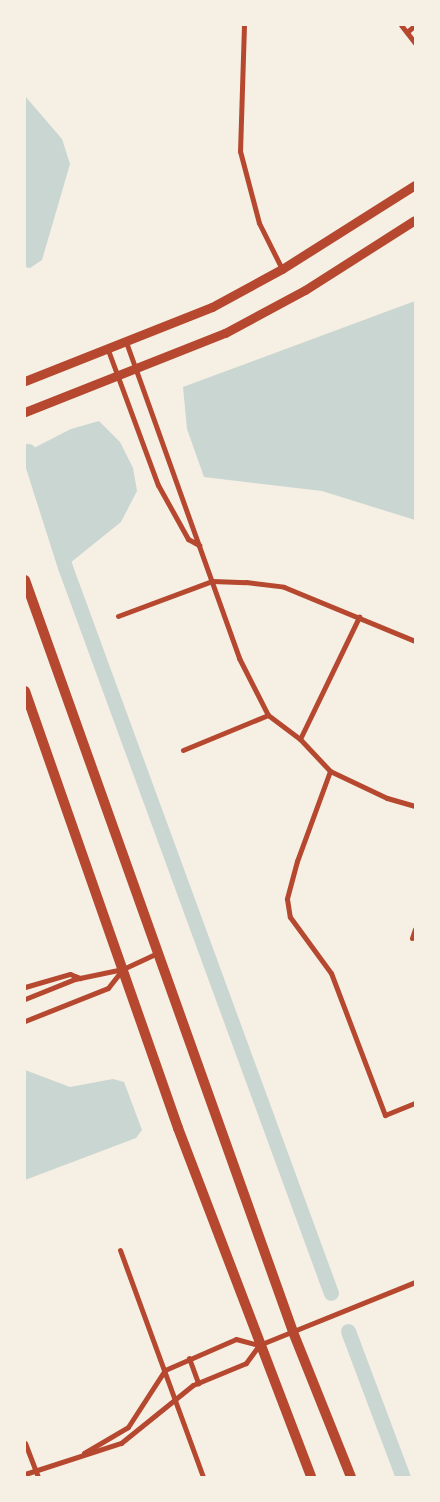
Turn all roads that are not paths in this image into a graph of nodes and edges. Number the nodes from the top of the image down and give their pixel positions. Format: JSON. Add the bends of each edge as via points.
{"nodes":[{"id":1,"x":244,"y":25,"type":"edge"},
{"id":2,"x":401,"y":25,"type":"edge"},
{"id":3,"x":415,"y":26,"type":"edge"},
{"id":4,"x":407,"y":32,"type":"junction"},
{"id":5,"x":415,"y":43,"type":"edge"},
{"id":6,"x":415,"y":185,"type":"edge"},
{"id":7,"x":415,"y":220,"type":"edge"},
{"id":8,"x":282,"y":269,"type":"junction"},
{"id":9,"x":126,"y":342,"type":"junction"},
{"id":10,"x":108,"y":350,"type":"junction"},
{"id":11,"x":137,"y":369,"type":"junction"},
{"id":12,"x":116,"y":377,"type":"junction"},
{"id":13,"x":25,"y":381,"type":"edge"},
{"id":14,"x":25,"y":412,"type":"edge"},
{"id":15,"x":199,"y":545,"type":"junction"},
{"id":16,"x":25,"y":580,"type":"edge"},
{"id":17,"x":212,"y":581,"type":"junction"},
{"id":18,"x":118,"y":616,"type":"dead end"},
{"id":19,"x":359,"y":617,"type":"junction"},
{"id":20,"x":415,"y":641,"type":"edge"},
{"id":21,"x":25,"y":692,"type":"edge"},
{"id":22,"x":268,"y":715,"type":"junction"},
{"id":23,"x":300,"y":739,"type":"junction"},
{"id":24,"x":183,"y":750,"type":"dead end"},
{"id":25,"x":330,"y":770,"type":"junction"},
{"id":26,"x":415,"y":806,"type":"edge"},
{"id":27,"x":415,"y":929,"type":"edge"},
{"id":28,"x":412,"y":938,"type":"dead end"},
{"id":29,"x":158,"y":953,"type":"junction"},
{"id":30,"x":123,"y":969,"type":"junction"},
{"id":31,"x":80,"y":978,"type":"junction"},
{"id":32,"x":25,"y":987,"type":"edge"},
{"id":33,"x":25,"y":999,"type":"edge"},
{"id":34,"x":25,"y":1021,"type":"edge"},
{"id":35,"x":415,"y":1103,"type":"edge"},
{"id":36,"x":120,"y":1250,"type":"dead end"},
{"id":37,"x":415,"y":1282,"type":"edge"},
{"id":38,"x":294,"y":1332,"type":"junction"},
{"id":39,"x":259,"y":1345,"type":"junction"},
{"id":40,"x":189,"y":1358,"type":"junction"},
{"id":41,"x":165,"y":1370,"type":"junction"},
{"id":42,"x":198,"y":1383,"type":"junction"},
{"id":43,"x":175,"y":1398,"type":"junction"},
{"id":44,"x":25,"y":1443,"type":"edge"},
{"id":45,"x":84,"y":1453,"type":"junction"},
{"id":46,"x":35,"y":1470,"type":"junction"},
{"id":47,"x":25,"y":1474,"type":"edge"},
{"id":48,"x":38,"y":1477,"type":"edge"},
{"id":49,"x":203,"y":1477,"type":"edge"},
{"id":50,"x":311,"y":1477,"type":"edge"},
{"id":51,"x":351,"y":1477,"type":"edge"}],
"edges":[{"from":1,"to":8,"type":"street","via":[[240,151],[259,223]]},
{"from":2,"to":4,"type":"street"},
{"from":3,"to":4,"type":"street"},
{"from":4,"to":5,"type":"street"},
{"from":6,"to":8,"type":"street"},
{"from":7,"to":11,"type":"street","via":[[233,329]]},
{"from":8,"to":9,"type":"street","via":[[212,307]]},
{"from":9,"to":10,"type":"street"},
{"from":9,"to":11,"type":"street"},
{"from":10,"to":12,"type":"street"},
{"from":10,"to":13,"type":"street"},
{"from":11,"to":12,"type":"street"},
{"from":11,"to":15,"type":"street"},
{"from":12,"to":14,"type":"street"},
{"from":12,"to":15,"type":"street","via":[[145,443],[158,485],[188,539]]},
{"from":15,"to":17,"type":"street"},
{"from":16,"to":29,"type":"main road"},
{"from":17,"to":18,"type":"street"},
{"from":17,"to":19,"type":"street","via":[[284,587]]},
{"from":17,"to":22,"type":"street","via":[[239,658]]},
{"from":19,"to":20,"type":"street"},
{"from":19,"to":23,"type":"street"},
{"from":21,"to":30,"type":"main road"},
{"from":22,"to":23,"type":"street"},
{"from":22,"to":24,"type":"street"},
{"from":23,"to":25,"type":"street"},
{"from":25,"to":26,"type":"street","via":[[387,798]]},
{"from":25,"to":35,"type":"street","via":[[287,899],[290,917],[331,973],[385,1115]]},
{"from":27,"to":28,"type":"street"},
{"from":29,"to":30,"type":"street"},
{"from":29,"to":38,"type":"main road"},
{"from":30,"to":31,"type":"street"},
{"from":30,"to":34,"type":"street","via":[[108,988]]},
{"from":30,"to":39,"type":"main road"},
{"from":31,"to":32,"type":"street","via":[[70,974]]},
{"from":31,"to":33,"type":"street"},
{"from":36,"to":41,"type":"street"},
{"from":37,"to":38,"type":"street"},
{"from":38,"to":39,"type":"street"},
{"from":38,"to":51,"type":"main road"},
{"from":39,"to":40,"type":"street","via":[[236,1339]]},
{"from":39,"to":42,"type":"street","via":[[246,1363]]},
{"from":39,"to":50,"type":"main road"},
{"from":40,"to":41,"type":"street"},
{"from":40,"to":42,"type":"street"},
{"from":41,"to":43,"type":"street"},
{"from":41,"to":45,"type":"street","via":[[128,1427]]},
{"from":42,"to":43,"type":"street"},
{"from":43,"to":45,"type":"street","via":[[128,1439],[92,1454]]},
{"from":43,"to":49,"type":"street"},
{"from":44,"to":46,"type":"street"},
{"from":45,"to":46,"type":"street"},
{"from":46,"to":47,"type":"street"},
{"from":46,"to":48,"type":"street"}]}
